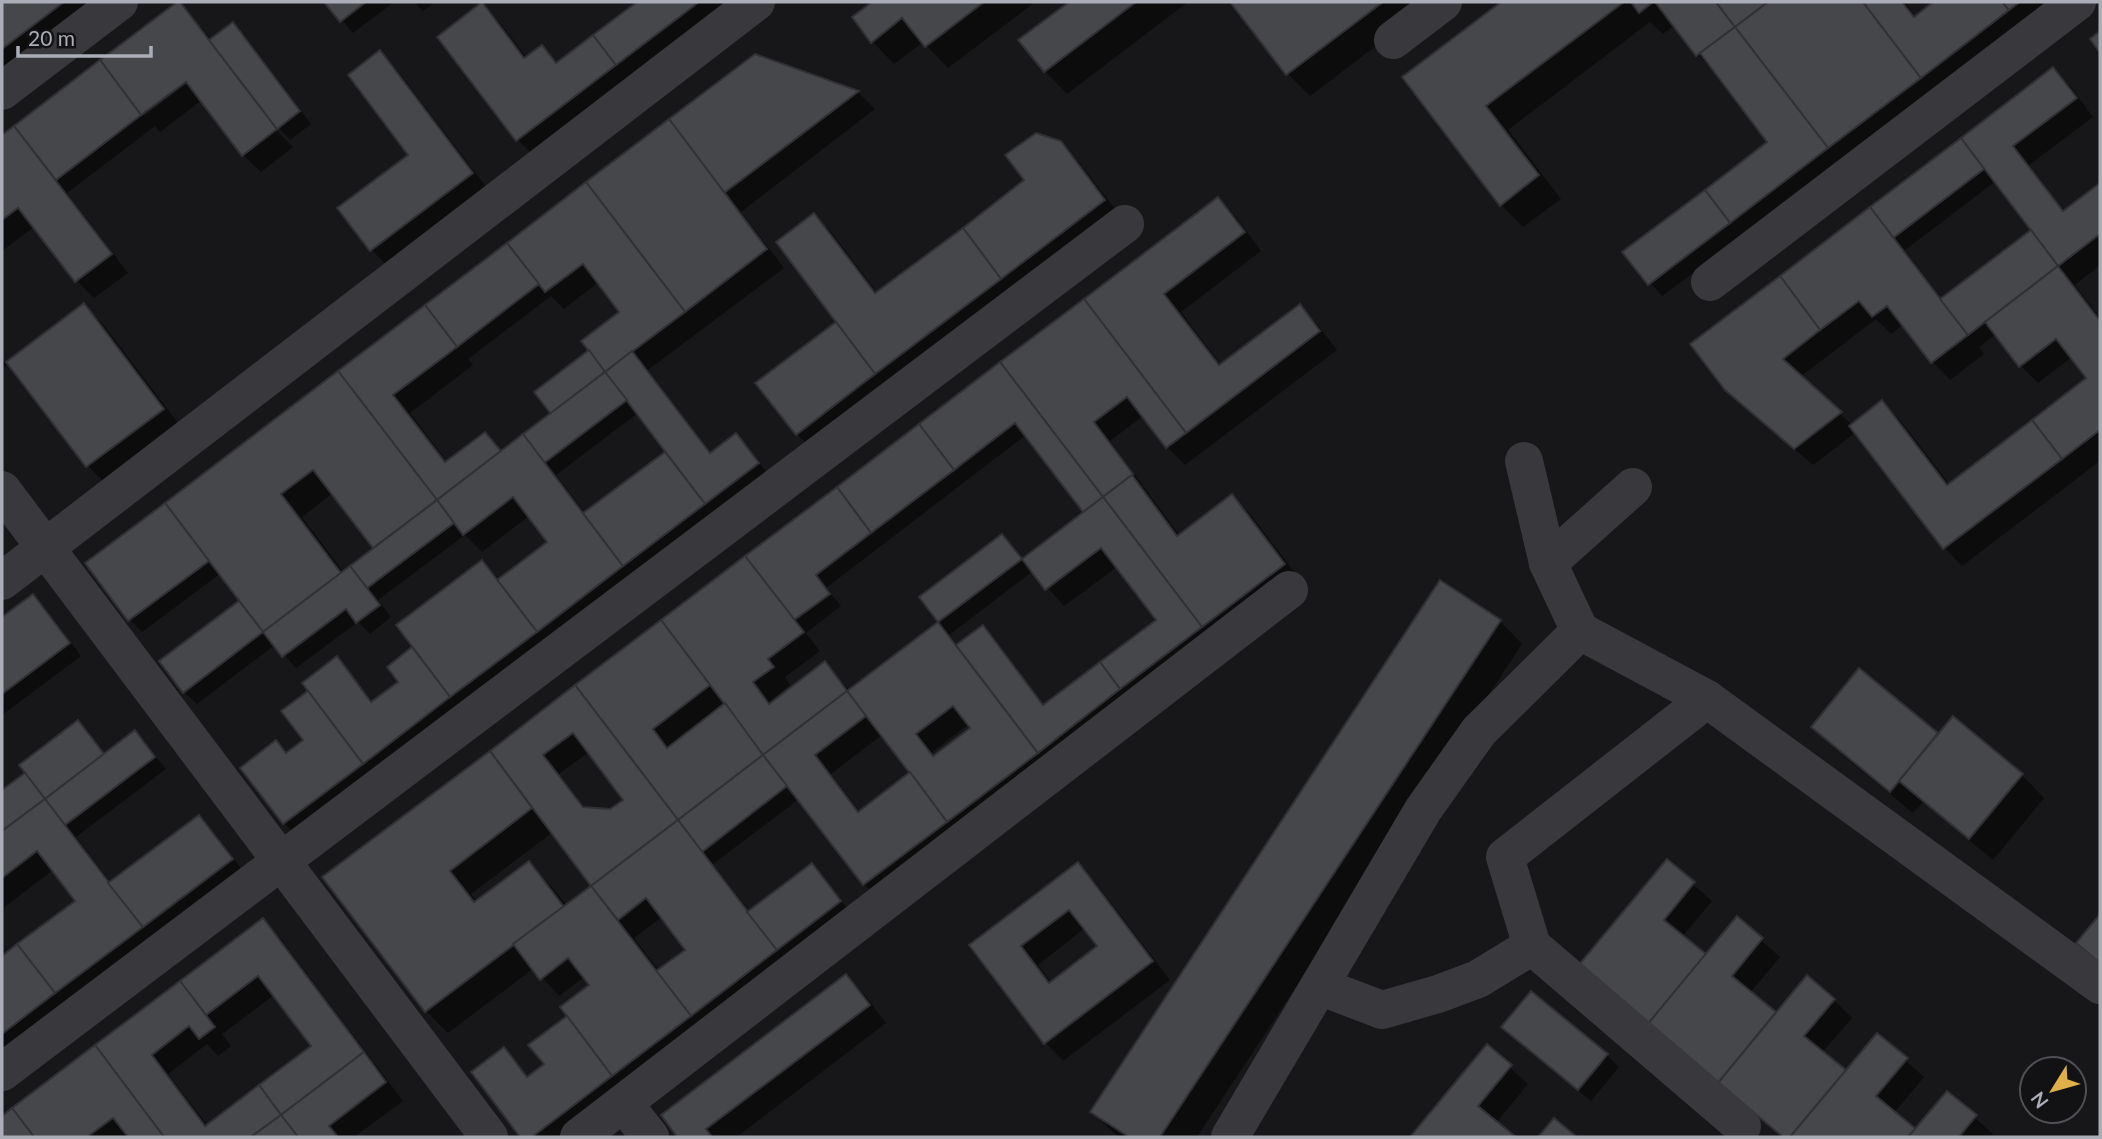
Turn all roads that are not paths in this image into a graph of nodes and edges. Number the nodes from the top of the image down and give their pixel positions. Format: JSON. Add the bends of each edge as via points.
{"nodes":[{"id":1,"x":119,"y":2,"type":"edge"},
{"id":2,"x":756,"y":2,"type":"edge"},
{"id":3,"x":1443,"y":2,"type":"edge"},
{"id":4,"x":2077,"y":2,"type":"edge"},
{"id":5,"x":1393,"y":40,"type":"dead end"},
{"id":6,"x":2,"y":91,"type":"edge"},
{"id":7,"x":1125,"y":224,"type":"dead end"},
{"id":8,"x":1710,"y":282,"type":"dead end"},
{"id":9,"x":1524,"y":461,"type":"dead end"},
{"id":10,"x":1633,"y":487,"type":"dead end"},
{"id":11,"x":2,"y":490,"type":"edge"},
{"id":12,"x":46,"y":547,"type":"junction"},
{"id":13,"x":1548,"y":563,"type":"junction"},
{"id":14,"x":2,"y":580,"type":"edge"},
{"id":15,"x":1289,"y":590,"type":"dead end"},
{"id":16,"x":1580,"y":631,"type":"junction"},
{"id":17,"x":1707,"y":699,"type":"junction"},
{"id":18,"x":281,"y":859,"type":"junction"},
{"id":19,"x":1532,"y":946,"type":"junction"},
{"id":20,"x":2100,"y":985,"type":"edge"},
{"id":21,"x":1319,"y":986,"type":"junction"},
{"id":22,"x":2,"y":1072,"type":"edge"},
{"id":23,"x":624,"y":1104,"type":"junction"},
{"id":24,"x":1744,"y":1134,"type":"edge"},
{"id":25,"x":489,"y":1137,"type":"edge"},
{"id":26,"x":579,"y":1137,"type":"edge"},
{"id":27,"x":650,"y":1137,"type":"edge"},
{"id":28,"x":1230,"y":1137,"type":"edge"}],
"edges":[{"from":1,"to":6,"type":"street"},
{"from":2,"to":12,"type":"street"},
{"from":3,"to":5,"type":"street"},
{"from":4,"to":8,"type":"street"},
{"from":7,"to":18,"type":"street"},
{"from":9,"to":13,"type":"street"},
{"from":10,"to":13,"type":"street"},
{"from":11,"to":12,"type":"street"},
{"from":12,"to":14,"type":"street"},
{"from":12,"to":18,"type":"street"},
{"from":13,"to":16,"type":"street"},
{"from":15,"to":23,"type":"street"},
{"from":16,"to":17,"type":"street"},
{"from":16,"to":21,"type":"street","via":[[1479,731],[1423,810]]},
{"from":17,"to":19,"type":"street","via":[[1505,857]]},
{"from":17,"to":20,"type":"street"},
{"from":18,"to":22,"type":"street"},
{"from":18,"to":25,"type":"street"},
{"from":19,"to":21,"type":"street","via":[[1478,979],[1382,1010]]},
{"from":19,"to":24,"type":"street"},
{"from":21,"to":28,"type":"street"},
{"from":23,"to":26,"type":"street"},
{"from":23,"to":27,"type":"street"}]}
